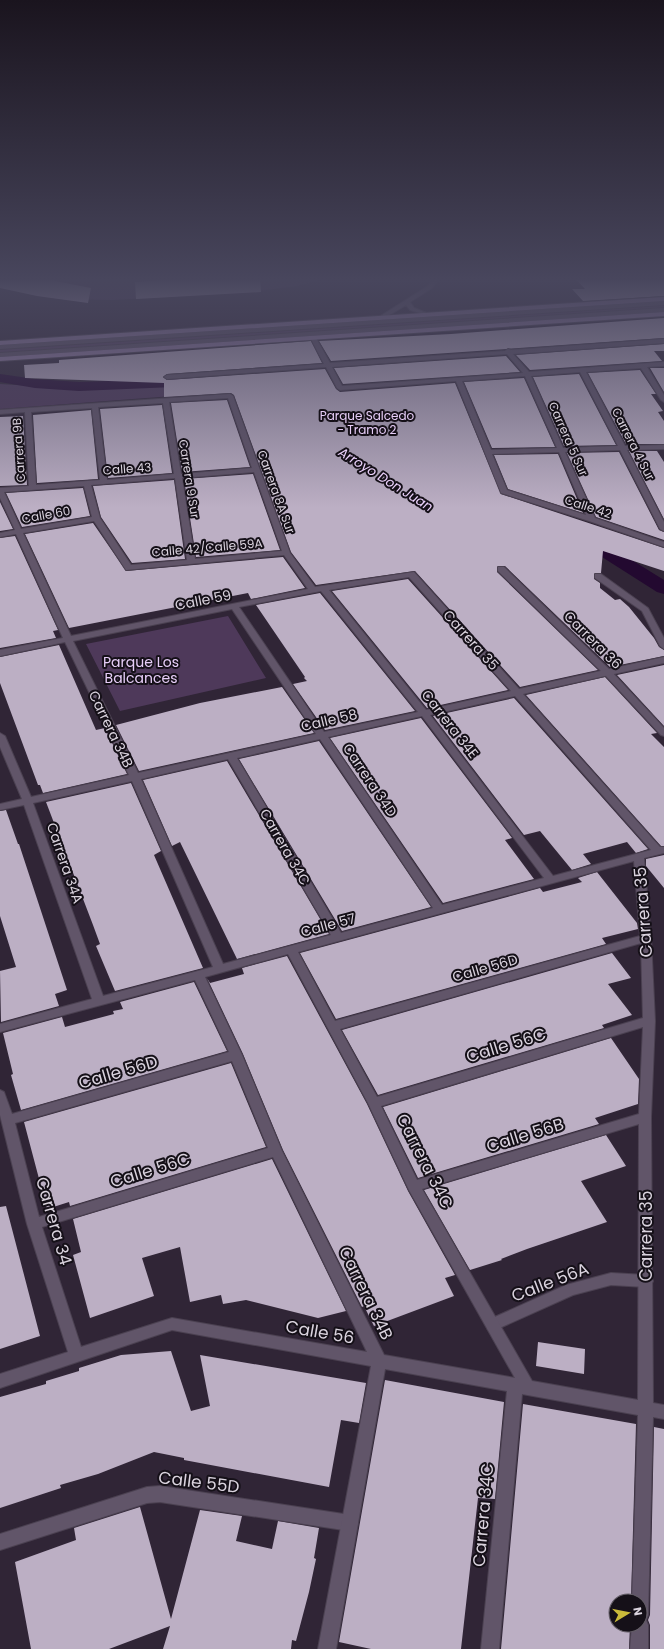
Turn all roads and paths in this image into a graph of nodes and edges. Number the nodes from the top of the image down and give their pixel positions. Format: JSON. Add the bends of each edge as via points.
{"nodes":[{"id":1,"x":15,"y":354,"type":"edge"},
{"id":2,"x":79,"y":354,"type":"edge"},
{"id":3,"x":322,"y":354,"type":"edge"},
{"id":4,"x":467,"y":354,"type":"edge"},
{"id":5,"x":510,"y":354,"type":"edge"},
{"id":6,"x":0,"y":355,"type":"edge"},
{"id":7,"x":0,"y":359,"type":"edge"},
{"id":8,"x":327,"y":364,"type":"junction"},
{"id":9,"x":664,"y":364,"type":"edge"},
{"id":10,"x":644,"y":366,"type":"junction"},
{"id":11,"x":582,"y":370,"type":"junction"},
{"id":12,"x":526,"y":374,"type":"junction"},
{"id":13,"x":167,"y":377,"type":"dead end"},
{"id":14,"x":458,"y":379,"type":"junction"},
{"id":15,"x":664,"y":400,"type":"edge"},
{"id":16,"x":166,"y":401,"type":"junction"},
{"id":17,"x":95,"y":406,"type":"junction"},
{"id":18,"x":28,"y":410,"type":"junction"},
{"id":19,"x":0,"y":412,"type":"edge"},
{"id":20,"x":664,"y":447,"type":"edge"},
{"id":21,"x":622,"y":449,"type":"junction"},
{"id":22,"x":561,"y":450,"type":"junction"},
{"id":23,"x":489,"y":452,"type":"junction"},
{"id":24,"x":256,"y":470,"type":"junction"},
{"id":25,"x":177,"y":476,"type":"junction"},
{"id":26,"x":104,"y":482,"type":"junction"},
{"id":27,"x":87,"y":483,"type":"junction"},
{"id":28,"x":33,"y":487,"type":"junction"},
{"id":29,"x":0,"y":490,"type":"edge"},
{"id":30,"x":96,"y":518,"type":"junction"},
{"id":31,"x":592,"y":519,"type":"junction"},
{"id":32,"x":664,"y":529,"type":"edge"},
{"id":33,"x":20,"y":532,"type":"junction"},
{"id":34,"x":0,"y":535,"type":"edge"},
{"id":35,"x":664,"y":545,"type":"edge"},
{"id":36,"x":286,"y":553,"type":"junction"},
{"id":37,"x":191,"y":561,"type":"junction"},
{"id":38,"x":501,"y":569,"type":"dead end"},
{"id":39,"x":411,"y":574,"type":"joint"},
{"id":40,"x":598,"y":576,"type":"dead end"},
{"id":41,"x":323,"y":588,"type":"junction"},
{"id":42,"x":313,"y":590,"type":"junction"},
{"id":43,"x":235,"y":607,"type":"junction"},
{"id":44,"x":68,"y":639,"type":"junction"},
{"id":45,"x":664,"y":646,"type":"edge"},
{"id":46,"x":0,"y":653,"type":"edge"},
{"id":47,"x":664,"y":660,"type":"edge"},
{"id":48,"x":608,"y":673,"type":"junction"},
{"id":49,"x":518,"y":693,"type":"junction"},
{"id":50,"x":424,"y":713,"type":"junction"},
{"id":51,"x":664,"y":733,"type":"edge"},
{"id":52,"x":0,"y":736,"type":"edge"},
{"id":53,"x":324,"y":736,"type":"junction"},
{"id":54,"x":232,"y":756,"type":"junction"},
{"id":55,"x":134,"y":777,"type":"junction"},
{"id":56,"x":28,"y":801,"type":"junction"},
{"id":57,"x":0,"y":807,"type":"edge"},
{"id":58,"x":661,"y":850,"type":"edge"},
{"id":59,"x":639,"y":856,"type":"junction"},
{"id":60,"x":551,"y":880,"type":"junction"},
{"id":61,"x":440,"y":910,"type":"junction"},
{"id":62,"x":338,"y":937,"type":"junction"},
{"id":63,"x":646,"y":938,"type":"junction"},
{"id":64,"x":291,"y":950,"type":"junction"},
{"id":65,"x":220,"y":969,"type":"junction"},
{"id":66,"x":199,"y":975,"type":"junction"},
{"id":67,"x":98,"y":1002,"type":"junction"},
{"id":68,"x":649,"y":1021,"type":"junction"},
{"id":69,"x":333,"y":1026,"type":"junction"},
{"id":70,"x":0,"y":1028,"type":"edge"},
{"id":71,"x":236,"y":1056,"type":"junction"},
{"id":72,"x":0,"y":1095,"type":"edge"},
{"id":73,"x":374,"y":1103,"type":"junction"},
{"id":74,"x":646,"y":1117,"type":"junction"},
{"id":75,"x":8,"y":1120,"type":"junction"},
{"id":76,"x":276,"y":1150,"type":"junction"},
{"id":77,"x":414,"y":1186,"type":"junction"},
{"id":78,"x":34,"y":1224,"type":"junction"},
{"id":79,"x":646,"y":1281,"type":"junction"},
{"id":80,"x":493,"y":1325,"type":"junction"},
{"id":81,"x":76,"y":1356,"type":"junction"},
{"id":82,"x":379,"y":1361,"type":"junction"},
{"id":83,"x":0,"y":1381,"type":"edge"},
{"id":84,"x":522,"y":1387,"type":"junction"},
{"id":85,"x":646,"y":1409,"type":"junction"},
{"id":86,"x":664,"y":1412,"type":"edge"},
{"id":87,"x":350,"y":1523,"type":"junction"},
{"id":88,"x":0,"y":1542,"type":"edge"},
{"id":89,"x":641,"y":1593,"type":"edge"},
{"id":90,"x":640,"y":1633,"type":"edge"},
{"id":91,"x":327,"y":1649,"type":"edge"},
{"id":92,"x":490,"y":1649,"type":"edge"},
{"id":93,"x":639,"y":1649,"type":"edge"}],
"edges":[{"from":1,"to":6,"type":"street"},
{"from":2,"to":7,"type":"main road"},
{"from":3,"to":8,"type":"street"},
{"from":4,"to":8,"type":"street"},
{"from":5,"to":12,"type":"street","name":"Carrera 5 Sur"},
{"from":8,"to":13,"type":"street"},
{"from":8,"to":14,"type":"street","via":[[340,388]]},
{"from":9,"to":10,"type":"street"},
{"from":10,"to":11,"type":"street"},
{"from":10,"to":15,"type":"street"},
{"from":11,"to":12,"type":"street"},
{"from":11,"to":21,"type":"street","name":"Carrera 4 Sur"},
{"from":12,"to":14,"type":"street"},
{"from":12,"to":22,"type":"street","name":"Carrera 5 Sur"},
{"from":14,"to":23,"type":"street"},
{"from":16,"to":17,"type":"street"},
{"from":16,"to":24,"type":"street","name":"Carrera 8A Sur","via":[[230,396]]},
{"from":16,"to":25,"type":"street","name":"Carrera 9 Sur"},
{"from":17,"to":18,"type":"street"},
{"from":17,"to":26,"type":"street"},
{"from":18,"to":19,"type":"street"},
{"from":18,"to":28,"type":"street","name":"Carrera 9B"},
{"from":20,"to":21,"type":"street"},
{"from":21,"to":22,"type":"street"},
{"from":21,"to":32,"type":"street","name":"Carrera 4 Sur"},
{"from":22,"to":23,"type":"street"},
{"from":22,"to":31,"type":"street","name":"Carrera 5 Sur"},
{"from":23,"to":31,"type":"street","name":"Calle 42","via":[[504,491]]},
{"from":24,"to":25,"type":"street","name":"Calle 43"},
{"from":24,"to":36,"type":"street","name":"Carrera 8A Sur"},
{"from":25,"to":26,"type":"street","name":"Calle 43"},
{"from":25,"to":37,"type":"street","name":"Carrera 9 Sur"},
{"from":26,"to":27,"type":"street","name":"Calle 43"},
{"from":27,"to":28,"type":"street","name":"Calle 43"},
{"from":27,"to":30,"type":"street"},
{"from":28,"to":29,"type":"street","name":"Calle 43"},
{"from":29,"to":33,"type":"street","name":"Carrera 34B"},
{"from":30,"to":33,"type":"street","name":"Calle 60"},
{"from":30,"to":37,"type":"street","name":"Calle 42/Calle 59A","via":[[129,568]]},
{"from":31,"to":35,"type":"street","name":"Calle 42"},
{"from":33,"to":34,"type":"street","name":"Calle 60"},
{"from":33,"to":44,"type":"street","name":"Carrera 34B"},
{"from":36,"to":37,"type":"street","name":"Calle 42/Calle 59A"},
{"from":36,"to":42,"type":"street","name":"Carrera 8A Sur"},
{"from":38,"to":48,"type":"street","name":"Carrera 36"},
{"from":39,"to":41,"type":"street","name":"Calle 59"},
{"from":39,"to":49,"type":"street","name":"Carrera 35"},
{"from":40,"to":45,"type":"street","via":[[645,610]]},
{"from":41,"to":42,"type":"street","name":"Calle 59"},
{"from":41,"to":50,"type":"street","name":"Carrera 34E"},
{"from":42,"to":43,"type":"street","name":"Calle 59"},
{"from":43,"to":44,"type":"street","name":"Calle 59"},
{"from":43,"to":53,"type":"street","name":"Carrera 34D"},
{"from":44,"to":46,"type":"street","name":"Calle 59"},
{"from":44,"to":55,"type":"street","name":"Carrera 34B"},
{"from":47,"to":48,"type":"street","name":"Calle 58"},
{"from":48,"to":49,"type":"street","name":"Calle 58"},
{"from":48,"to":51,"type":"street","name":"Carrera 36"},
{"from":49,"to":50,"type":"street","name":"Calle 58"},
{"from":49,"to":58,"type":"street","name":"Carrera 35"},
{"from":50,"to":53,"type":"street","name":"Calle 58"},
{"from":50,"to":60,"type":"street","name":"Carrera 34E"},
{"from":52,"to":56,"type":"street","name":"Carrera 34A"},
{"from":53,"to":54,"type":"street","name":"Calle 58"},
{"from":53,"to":61,"type":"street","name":"Carrera 34D"},
{"from":54,"to":55,"type":"street","name":"Calle 58"},
{"from":54,"to":62,"type":"street","name":"Carrera 34C"},
{"from":55,"to":56,"type":"street","name":"Calle 58"},
{"from":55,"to":65,"type":"street","name":"Carrera 34B"},
{"from":56,"to":57,"type":"street","name":"Calle 58"},
{"from":56,"to":67,"type":"street","name":"Carrera 34A"},
{"from":58,"to":59,"type":"street","name":"Calle 57"},
{"from":59,"to":60,"type":"street","name":"Calle 57"},
{"from":59,"to":63,"type":"street","name":"Carrera 35"},
{"from":60,"to":61,"type":"street","name":"Calle 57"},
{"from":61,"to":62,"type":"street","name":"Calle 57"},
{"from":62,"to":64,"type":"street","name":"Calle 57"},
{"from":63,"to":68,"type":"street","name":"Carrera 35"},
{"from":63,"to":69,"type":"street","name":"Calle 56D"},
{"from":64,"to":65,"type":"street","name":"Calle 57"},
{"from":64,"to":69,"type":"street","name":"Carrera 34C"},
{"from":65,"to":66,"type":"street","name":"Calle 57"},
{"from":66,"to":67,"type":"street","name":"Calle 57"},
{"from":66,"to":71,"type":"street","name":"Carrera 34B"},
{"from":67,"to":70,"type":"street","name":"Calle 57"},
{"from":68,"to":73,"type":"street","name":"Calle 56C"},
{"from":68,"to":74,"type":"street","name":"Carrera 35"},
{"from":69,"to":73,"type":"street","name":"Carrera 34C"},
{"from":71,"to":75,"type":"street","name":"Calle 56D"},
{"from":71,"to":76,"type":"street","name":"Carrera 34B"},
{"from":72,"to":75,"type":"street","name":"Carrera 34"},
{"from":73,"to":77,"type":"street","name":"Carrera 34C"},
{"from":74,"to":77,"type":"street","name":"Calle 56B"},
{"from":74,"to":79,"type":"street","name":"Carrera 35"},
{"from":75,"to":78,"type":"street","name":"Carrera 34"},
{"from":76,"to":78,"type":"street","name":"Calle 56C"},
{"from":76,"to":82,"type":"street","name":"Carrera 34B"},
{"from":77,"to":80,"type":"street","name":"Carrera 34C"},
{"from":78,"to":81,"type":"street","name":"Carrera 34"},
{"from":79,"to":80,"type":"street","name":"Calle 56A","via":[[611,1279],[570,1289]]},
{"from":79,"to":85,"type":"street","name":"Carrera 35"},
{"from":80,"to":84,"type":"street","name":"Carrera 34C"},
{"from":81,"to":82,"type":"street","name":"Calle 56","via":[[172,1324]]},
{"from":81,"to":83,"type":"street","name":"Calle 56"},
{"from":82,"to":84,"type":"street","name":"Calle 56"},
{"from":82,"to":87,"type":"street","name":"Carrera 34B"},
{"from":84,"to":85,"type":"street","name":"Calle 56"},
{"from":84,"to":92,"type":"street","name":"Carrera 34C"},
{"from":85,"to":86,"type":"street","name":"Calle 56"},
{"from":85,"to":89,"type":"street","name":"Carrera 35"},
{"from":87,"to":88,"type":"street","name":"Calle 55D","via":[[160,1494],[147,1495]]},
{"from":87,"to":91,"type":"street","name":"Carrera 34B"},
{"from":90,"to":93,"type":"street"}]}
